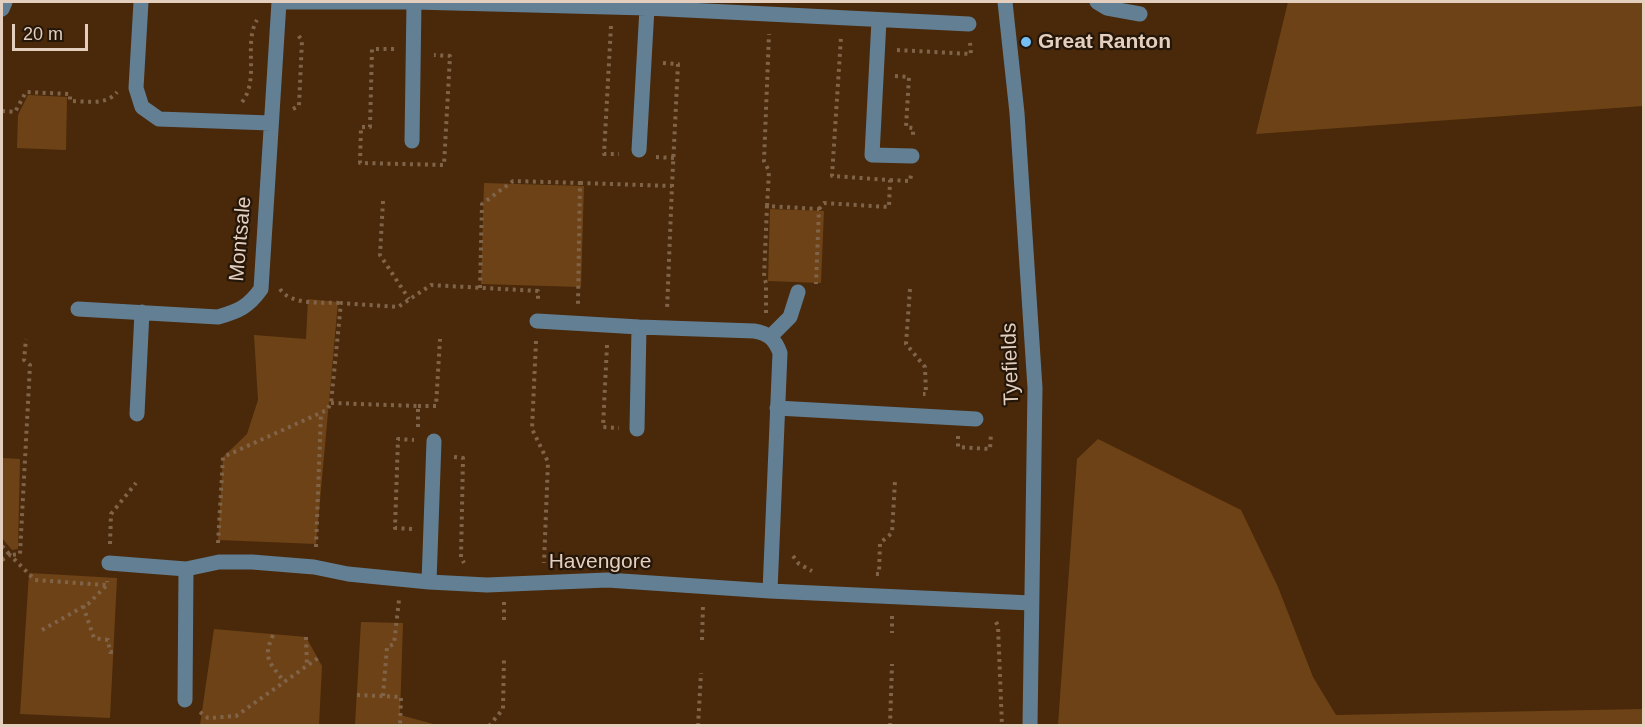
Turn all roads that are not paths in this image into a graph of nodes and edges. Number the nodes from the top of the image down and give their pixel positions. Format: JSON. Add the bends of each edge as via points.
{"nodes":[{"id":1,"x":5,"y":2,"type":"edge"},
{"id":2,"x":141,"y":2,"type":"edge"},
{"id":3,"x":279,"y":2,"type":"edge"},
{"id":4,"x":414,"y":2,"type":"edge"},
{"id":5,"x":1005,"y":2,"type":"edge"},
{"id":6,"x":1097,"y":2,"type":"edge"},
{"id":7,"x":647,"y":8,"type":"junction"},
{"id":8,"x":2,"y":9,"type":"edge"},
{"id":9,"x":1140,"y":14,"type":"dead end"},
{"id":10,"x":879,"y":20,"type":"junction"},
{"id":11,"x":969,"y":24,"type":"dead end"},
{"id":12,"x":270,"y":123,"type":"junction"},
{"id":13,"x":412,"y":141,"type":"dead end"},
{"id":14,"x":639,"y":150,"type":"dead end"},
{"id":15,"x":912,"y":156,"type":"road end"},
{"id":16,"x":798,"y":292,"type":"dead end"},
{"id":17,"x":78,"y":309,"type":"dead end"},
{"id":18,"x":142,"y":312,"type":"junction"},
{"id":19,"x":537,"y":321,"type":"road end"},
{"id":20,"x":639,"y":327,"type":"junction"},
{"id":21,"x":771,"y":337,"type":"junction"},
{"id":22,"x":777,"y":408,"type":"junction"},
{"id":23,"x":137,"y":414,"type":"dead end"},
{"id":24,"x":976,"y":419,"type":"road end"},
{"id":25,"x":637,"y":429,"type":"road end"},
{"id":26,"x":434,"y":441,"type":"road end"},
{"id":27,"x":109,"y":556,"type":"road end"},
{"id":28,"x":186,"y":569,"type":"junction"},
{"id":29,"x":429,"y":582,"type":"junction"},
{"id":30,"x":771,"y":591,"type":"junction"},
{"id":31,"x":1031,"y":603,"type":"junction"},
{"id":32,"x":185,"y":700,"type":"road end"},
{"id":33,"x":1030,"y":726,"type":"edge"}],
"edges":[{"from":1,"to":8,"type":"street"},
{"from":2,"to":12,"type":"street","via":[[136,88],[142,107],[159,119]]},
{"from":3,"to":4,"type":"street"},
{"from":3,"to":12,"type":"street","name":"Montsale"},
{"from":4,"to":7,"type":"street"},
{"from":4,"to":13,"type":"street"},
{"from":5,"to":31,"type":"street","name":"Tyefields","via":[[1017,113],[1035,388]]},
{"from":6,"to":9,"type":"street","via":[[1107,8]]},
{"from":7,"to":10,"type":"street"},
{"from":7,"to":14,"type":"street"},
{"from":10,"to":11,"type":"street"},
{"from":10,"to":15,"type":"street","via":[[872,155]]},
{"from":12,"to":18,"type":"street","name":"Montsale","via":[[261,289],[251,303],[218,317]]},
{"from":16,"to":21,"type":"street","via":[[790,317]]},
{"from":17,"to":18,"type":"street","name":"Montsale"},
{"from":18,"to":23,"type":"street"},
{"from":19,"to":20,"type":"street"},
{"from":20,"to":21,"type":"street","via":[[754,331]]},
{"from":20,"to":25,"type":"street"},
{"from":21,"to":22,"type":"street","via":[[780,353]]},
{"from":22,"to":24,"type":"street"},
{"from":22,"to":30,"type":"street"},
{"from":26,"to":29,"type":"street"},
{"from":27,"to":28,"type":"street","name":"Havengore"},
{"from":28,"to":29,"type":"street","name":"Havengore","via":[[219,562],[252,562]]},
{"from":28,"to":32,"type":"street"},
{"from":29,"to":30,"type":"street","name":"Havengore","via":[[487,585],[607,580]]},
{"from":30,"to":31,"type":"street","name":"Havengore"},
{"from":31,"to":33,"type":"street","name":"Tyefields"}]}
